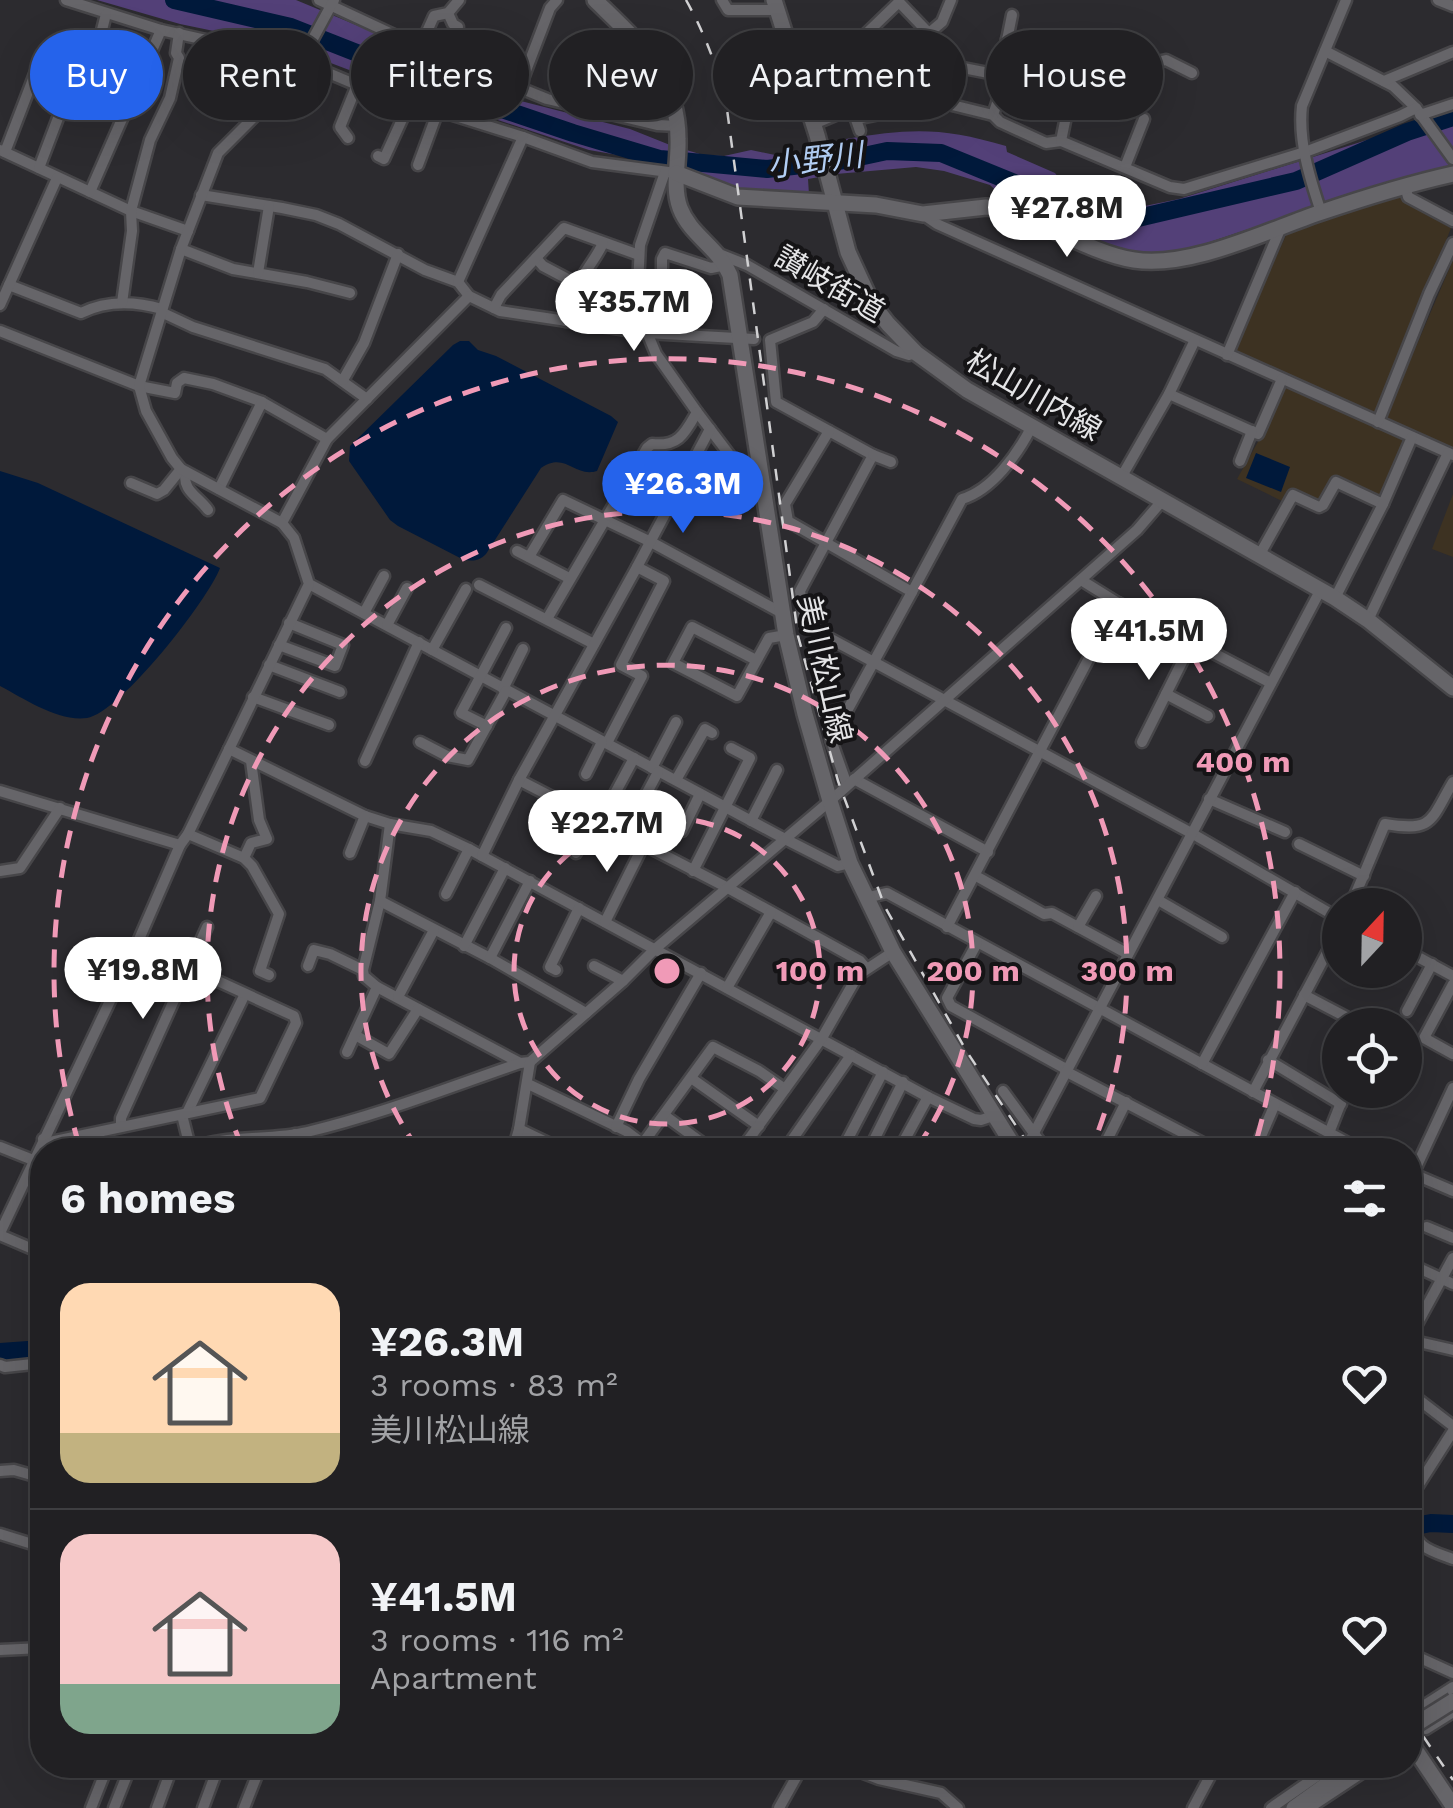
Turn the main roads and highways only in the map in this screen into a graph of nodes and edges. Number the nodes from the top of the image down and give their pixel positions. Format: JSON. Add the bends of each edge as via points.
{"nodes":[{"id":1,"x":595,"y":0,"type":"edge"},
{"id":2,"x":776,"y":5,"type":"edge"},
{"id":3,"x":672,"y":172,"type":"junction"},
{"id":4,"x":1453,"y":174,"type":"edge"},
{"id":5,"x":836,"y":202,"type":"junction"},
{"id":6,"x":1453,"y":688,"type":"edge"},
{"id":7,"x":1008,"y":1138,"type":"edge"},
{"id":8,"x":1448,"y":1706,"type":"edge"},
{"id":9,"x":1422,"y":1720,"type":"edge"},
{"id":10,"x":1422,"y":1760,"type":"edge"},
{"id":11,"x":1335,"y":1778,"type":"edge"},
{"id":12,"x":1453,"y":1806,"type":"edge"},
{"id":13,"x":1294,"y":1808,"type":"edge"}],
"edges":[{"from":1,"to":3,"type":"main road","name":"美川松山線","via":[[657,65],[672,94],[678,126]]},
{"from":2,"to":5,"type":"main road","name":"松山川内線"},
{"from":3,"to":5,"type":"main road","via":[[738,197]]},
{"from":3,"to":7,"type":"main road","name":"美川松山線","via":[[681,211],[722,260],[748,339],[786,635],[850,863],[893,952]]},
{"from":4,"to":5,"type":"main road","via":[[1320,208],[1164,262],[1108,254],[1004,209],[924,214]]},
{"from":5,"to":6,"type":"main road","name":"松山川内線","via":[[848,252],[871,302],[916,353],[1031,428],[1328,594]]},
{"from":8,"to":9,"type":"main road","bridge":true},
{"from":10,"to":12,"type":"main road"},
{"from":11,"to":13,"type":"main road"}]}
